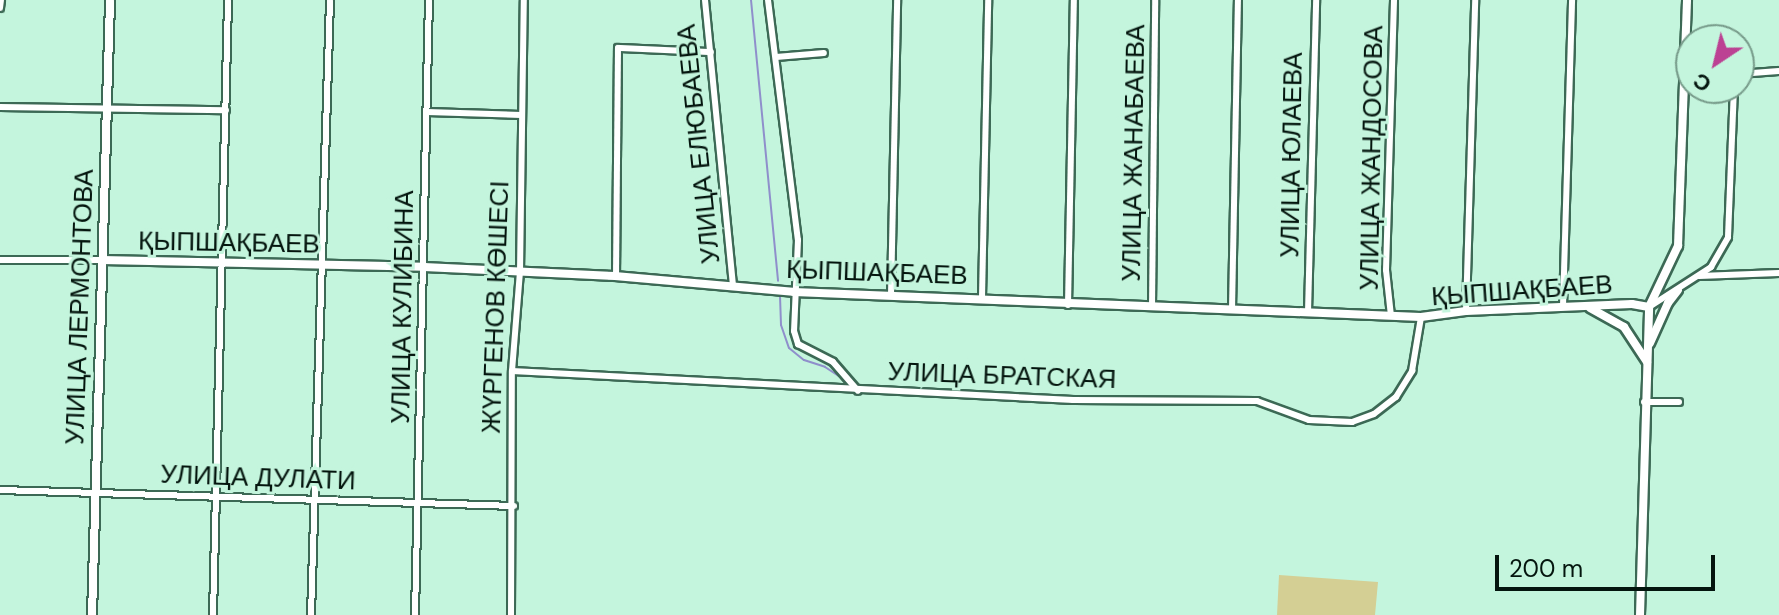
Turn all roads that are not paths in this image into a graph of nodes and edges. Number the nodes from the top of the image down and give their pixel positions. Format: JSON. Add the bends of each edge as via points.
{"nodes":[{"id":1,"x":1,"y":0,"type":"edge"},
{"id":2,"x":110,"y":0,"type":"edge"},
{"id":3,"x":228,"y":0,"type":"edge"},
{"id":4,"x":330,"y":0,"type":"edge"},
{"id":5,"x":429,"y":0,"type":"edge"},
{"id":6,"x":524,"y":0,"type":"edge"},
{"id":7,"x":705,"y":0,"type":"edge"},
{"id":8,"x":768,"y":0,"type":"edge"},
{"id":9,"x":897,"y":0,"type":"edge"},
{"id":10,"x":988,"y":0,"type":"edge"},
{"id":11,"x":1074,"y":0,"type":"edge"},
{"id":12,"x":1155,"y":0,"type":"edge"},
{"id":13,"x":1238,"y":0,"type":"edge"},
{"id":14,"x":1316,"y":0,"type":"edge"},
{"id":15,"x":1394,"y":0,"type":"edge"},
{"id":16,"x":1475,"y":0,"type":"edge"},
{"id":17,"x":1572,"y":0,"type":"edge"},
{"id":18,"x":1687,"y":0,"type":"edge"},
{"id":19,"x":0,"y":8,"type":"edge"},
{"id":20,"x":1687,"y":24,"type":"edge"},
{"id":21,"x":711,"y":52,"type":"junction"},
{"id":22,"x":824,"y":53,"type":"dead end"},
{"id":23,"x":776,"y":57,"type":"junction"},
{"id":24,"x":1779,"y":71,"type":"edge"},
{"id":25,"x":1755,"y":73,"type":"edge"},
{"id":26,"x":1686,"y":104,"type":"edge"},
{"id":27,"x":1733,"y":104,"type":"edge"},
{"id":28,"x":0,"y":107,"type":"edge"},
{"id":29,"x":106,"y":108,"type":"junction"},
{"id":30,"x":226,"y":110,"type":"junction"},
{"id":31,"x":427,"y":112,"type":"junction"},
{"id":32,"x":521,"y":115,"type":"junction"},
{"id":33,"x":0,"y":260,"type":"edge"},
{"id":34,"x":102,"y":260,"type":"junction"},
{"id":35,"x":224,"y":263,"type":"junction"},
{"id":36,"x":320,"y":265,"type":"junction"},
{"id":37,"x":424,"y":267,"type":"junction"},
{"id":38,"x":520,"y":272,"type":"junction"},
{"id":39,"x":1779,"y":273,"type":"edge"},
{"id":40,"x":616,"y":276,"type":"junction"},
{"id":41,"x":1699,"y":276,"type":"junction"},
{"id":42,"x":733,"y":285,"type":"junction"},
{"id":43,"x":1678,"y":290,"type":"junction"},
{"id":44,"x":794,"y":292,"type":"junction"},
{"id":45,"x":891,"y":295,"type":"junction"},
{"id":46,"x":982,"y":297,"type":"junction"},
{"id":47,"x":1068,"y":305,"type":"junction"},
{"id":48,"x":1563,"y":306,"type":"junction"},
{"id":49,"x":1585,"y":306,"type":"junction"},
{"id":50,"x":1152,"y":307,"type":"junction"},
{"id":51,"x":1649,"y":307,"type":"junction"},
{"id":52,"x":1232,"y":309,"type":"junction"},
{"id":53,"x":1466,"y":311,"type":"junction"},
{"id":54,"x":1308,"y":312,"type":"junction"},
{"id":55,"x":1391,"y":316,"type":"junction"},
{"id":56,"x":1421,"y":317,"type":"junction"},
{"id":57,"x":1649,"y":343,"type":"junction"},
{"id":58,"x":1647,"y":363,"type":"junction"},
{"id":59,"x":512,"y":371,"type":"junction"},
{"id":60,"x":858,"y":391,"type":"junction"},
{"id":61,"x":1644,"y":402,"type":"junction"},
{"id":62,"x":1679,"y":402,"type":"dead end"},
{"id":63,"x":0,"y":490,"type":"edge"},
{"id":64,"x":93,"y":491,"type":"junction"},
{"id":65,"x":213,"y":496,"type":"junction"},
{"id":66,"x":313,"y":500,"type":"junction"},
{"id":67,"x":419,"y":505,"type":"junction"},
{"id":68,"x":514,"y":506,"type":"junction"},
{"id":69,"x":92,"y":615,"type":"edge"},
{"id":70,"x":213,"y":615,"type":"edge"},
{"id":71,"x":311,"y":615,"type":"edge"},
{"id":72,"x":415,"y":615,"type":"edge"},
{"id":73,"x":511,"y":615,"type":"edge"},
{"id":74,"x":1640,"y":615,"type":"edge"}],
"edges":[{"from":1,"to":19,"type":"street"},
{"from":2,"to":29,"type":"street","name":"УЛИЦА ЛЕРМОНТОВА"},
{"from":3,"to":30,"type":"street"},
{"from":4,"to":36,"type":"street"},
{"from":5,"to":31,"type":"street","name":"УЛИЦА КУЛИБИНА"},
{"from":6,"to":32,"type":"street","name":"ЖҮРГЕНОВ КӨШЕСІ"},
{"from":7,"to":21,"type":"street","name":"УЛИЦА ЕЛЮБАЕВА"},
{"from":8,"to":23,"type":"street"},
{"from":9,"to":45,"type":"street"},
{"from":10,"to":46,"type":"street"},
{"from":11,"to":47,"type":"street"},
{"from":12,"to":50,"type":"street","name":"УЛИЦА ЖАНАБАЕВА"},
{"from":13,"to":52,"type":"street"},
{"from":14,"to":54,"type":"street","name":"УЛИЦА ЮЛАЕВА"},
{"from":15,"to":55,"type":"street","name":"УЛИЦА ЖАНДОСОВА","via":[[1386,270]]},
{"from":16,"to":53,"type":"street"},
{"from":17,"to":48,"type":"street"},
{"from":18,"to":20,"type":"street"},
{"from":21,"to":40,"type":"street","via":[[618,48]]},
{"from":21,"to":42,"type":"street","name":"УЛИЦА ЕЛЮБАЕВА"},
{"from":22,"to":23,"type":"street"},
{"from":23,"to":44,"type":"street","via":[[798,240]]},
{"from":24,"to":25,"type":"street"},
{"from":26,"to":51,"type":"street","via":[[1678,246]]},
{"from":27,"to":41,"type":"street","via":[[1728,237],[1721,255]]},
{"from":28,"to":29,"type":"street"},
{"from":29,"to":30,"type":"street"},
{"from":29,"to":34,"type":"street","name":"УЛИЦА ЛЕРМОНТОВА"},
{"from":30,"to":35,"type":"street"},
{"from":31,"to":32,"type":"street"},
{"from":31,"to":37,"type":"street","name":"УЛИЦА КУЛИБИНА"},
{"from":32,"to":38,"type":"street","name":"ЖҮРГЕНОВ КӨШЕСІ"},
{"from":33,"to":34,"type":"street"},
{"from":34,"to":35,"type":"street","name":"ҚЫПШАҚБАЕВ"},
{"from":34,"to":64,"type":"street","name":"УЛИЦА ЛЕРМОНТОВА"},
{"from":35,"to":36,"type":"street","name":"ҚЫПШАҚБАЕВ"},
{"from":35,"to":65,"type":"street"},
{"from":36,"to":37,"type":"street","name":"ҚЫПШАҚБАЕВ"},
{"from":36,"to":66,"type":"street"},
{"from":37,"to":38,"type":"street","name":"ҚЫПШАҚБАЕВ"},
{"from":37,"to":67,"type":"street","name":"УЛИЦА КУЛИБИНА"},
{"from":38,"to":40,"type":"street","name":"ҚЫПШАҚБАЕВ"},
{"from":38,"to":59,"type":"street","name":"ЖҮРГЕНОВ КӨШЕСІ"},
{"from":39,"to":41,"type":"street"},
{"from":40,"to":42,"type":"street","name":"ҚЫПШАҚБАЕВ"},
{"from":41,"to":43,"type":"street"},
{"from":42,"to":44,"type":"street","name":"ҚЫПШАҚБАЕВ"},
{"from":43,"to":51,"type":"street"},
{"from":43,"to":57,"type":"street"},
{"from":44,"to":45,"type":"street","name":"ҚЫПШАҚБАЕВ"},
{"from":44,"to":60,"type":"street","via":[[798,344],[833,362]]},
{"from":45,"to":46,"type":"street","name":"ҚЫПШАҚБАЕВ"},
{"from":46,"to":47,"type":"street","name":"ҚЫПШАҚБАЕВ"},
{"from":47,"to":50,"type":"street","name":"ҚЫПШАҚБАЕВ"},
{"from":48,"to":49,"type":"street","name":"ҚЫПШАҚБАЕВ"},
{"from":48,"to":53,"type":"street","name":"ҚЫПШАҚБАЕВ"},
{"from":49,"to":51,"type":"street","name":"ҚЫПШАҚБАЕВ"},
{"from":49,"to":58,"type":"street","via":[[1624,327]]},
{"from":50,"to":52,"type":"street","name":"ҚЫПШАҚБАЕВ"},
{"from":51,"to":57,"type":"street"},
{"from":52,"to":54,"type":"street","name":"ҚЫПШАҚБАЕВ"},
{"from":53,"to":56,"type":"street","name":"ҚЫПШАҚБАЕВ"},
{"from":54,"to":55,"type":"street","name":"ҚЫПШАҚБАЕВ"},
{"from":55,"to":56,"type":"street","name":"ҚЫПШАҚБАЕВ"},
{"from":56,"to":60,"type":"street","name":"УЛИЦА БРАТСКАЯ","via":[[1412,371],[1396,397],[1352,422],[1309,420],[1257,401]]},
{"from":57,"to":58,"type":"street"},
{"from":58,"to":61,"type":"street"},
{"from":59,"to":60,"type":"street","name":"УЛИЦА БРАТСКАЯ"},
{"from":59,"to":68,"type":"street","name":"ЖҮРГЕНОВ КӨШЕСІ"},
{"from":61,"to":62,"type":"street"},
{"from":61,"to":74,"type":"street"},
{"from":63,"to":64,"type":"street","name":"УЛИЦА ДУЛАТИ"},
{"from":64,"to":65,"type":"street","name":"УЛИЦА ДУЛАТИ"},
{"from":64,"to":69,"type":"street","name":"УЛИЦА ЛЕРМОНТОВА"},
{"from":65,"to":66,"type":"street","name":"УЛИЦА ДУЛАТИ"},
{"from":65,"to":70,"type":"street"},
{"from":66,"to":67,"type":"street","name":"УЛИЦА ДУЛАТИ"},
{"from":66,"to":71,"type":"street"},
{"from":67,"to":68,"type":"street","name":"УЛИЦА ДУЛАТИ"},
{"from":67,"to":72,"type":"street","name":"УЛИЦА КУЛИБИНА"},
{"from":68,"to":73,"type":"street","name":"ЖҮРГЕНОВ КӨШЕСІ"}]}
